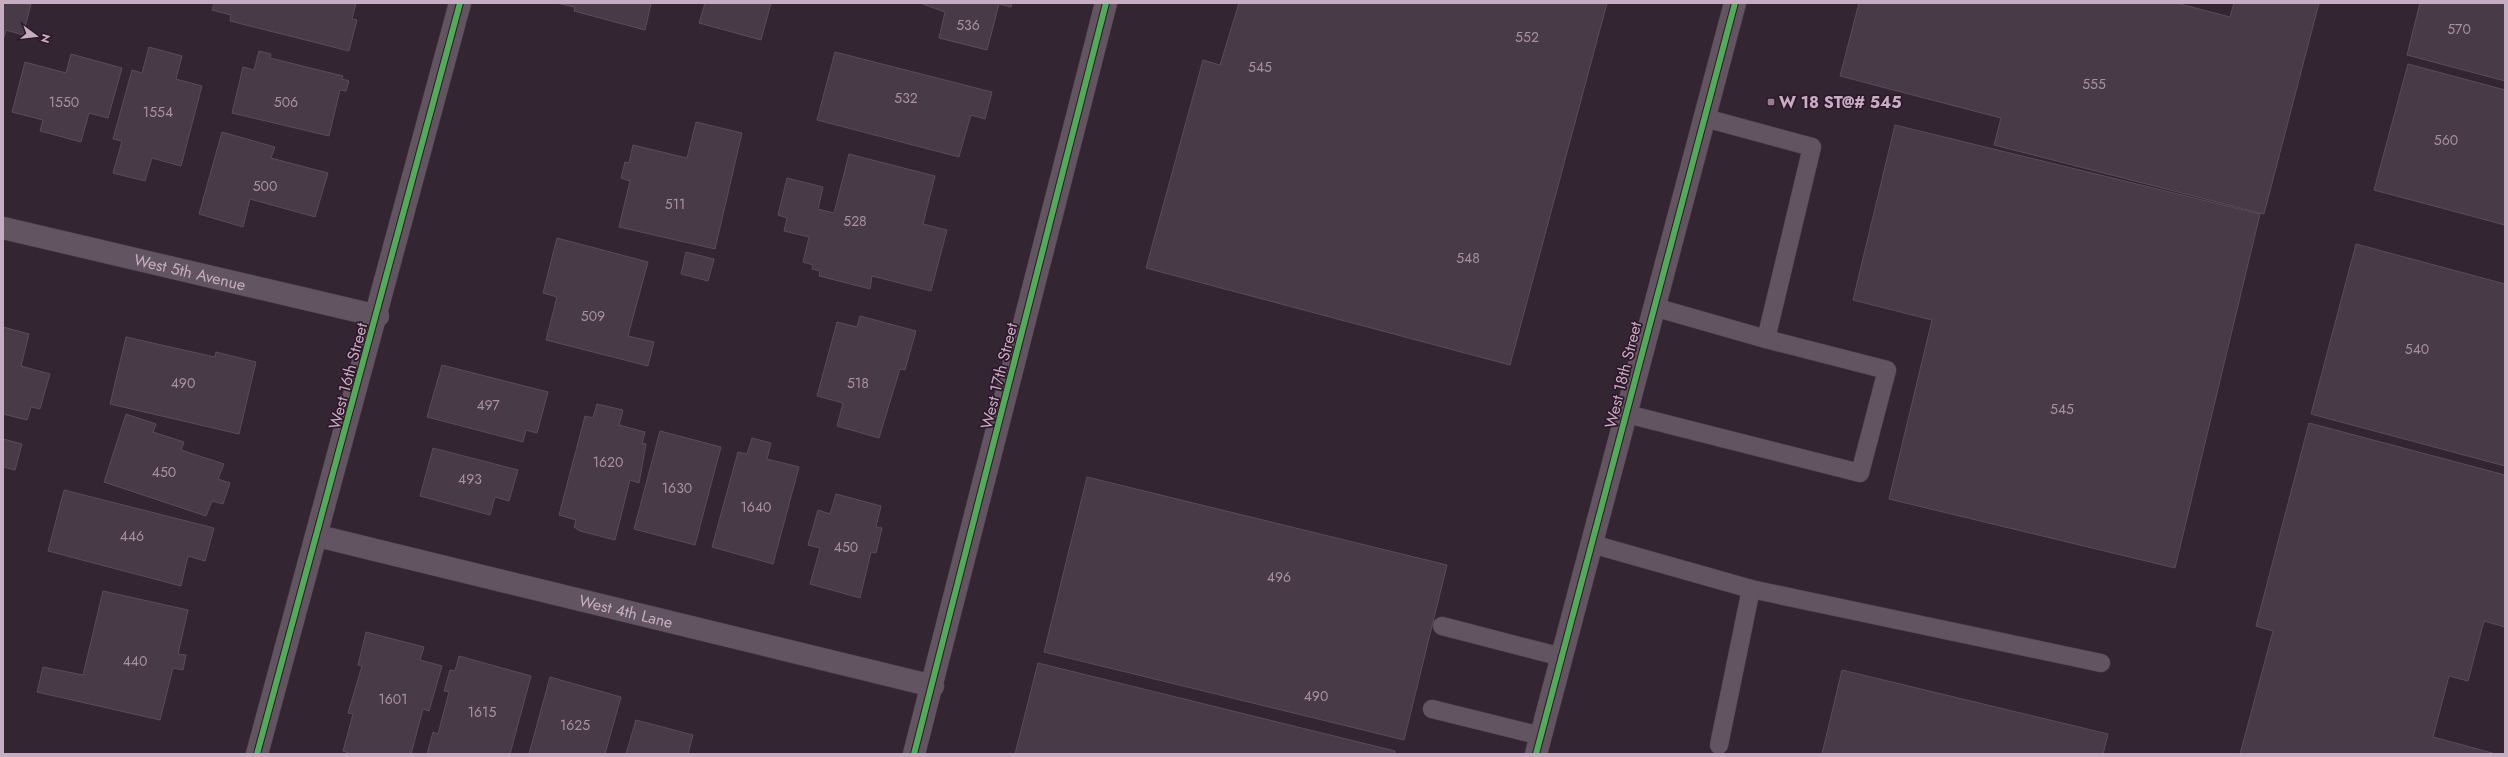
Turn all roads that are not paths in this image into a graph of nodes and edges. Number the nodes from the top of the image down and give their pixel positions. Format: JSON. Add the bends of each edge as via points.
{"nodes":[{"id":1,"x":460,"y":3,"type":"edge"},
{"id":2,"x":1106,"y":3,"type":"edge"},
{"id":3,"x":1735,"y":3,"type":"edge"},
{"id":4,"x":1705,"y":118,"type":"junction"},
{"id":5,"x":3,"y":228,"type":"edge"},
{"id":6,"x":1654,"y":307,"type":"junction"},
{"id":7,"x":378,"y":316,"type":"junction"},
{"id":8,"x":1766,"y":339,"type":"junction"},
{"id":9,"x":1627,"y":414,"type":"junction"},
{"id":10,"x":318,"y":536,"type":"junction"},
{"id":11,"x":1592,"y":544,"type":"junction"},
{"id":12,"x":1751,"y":589,"type":"junction"},
{"id":13,"x":1442,"y":626,"type":"dead end"},
{"id":14,"x":1562,"y":657,"type":"junction"},
{"id":15,"x":2101,"y":663,"type":"dead end"},
{"id":16,"x":933,"y":686,"type":"junction"},
{"id":17,"x":1432,"y":709,"type":"dead end"},
{"id":18,"x":1539,"y":745,"type":"edge"},
{"id":19,"x":1719,"y":745,"type":"dead end"},
{"id":20,"x":257,"y":754,"type":"edge"},
{"id":21,"x":914,"y":754,"type":"edge"}],
"edges":[{"from":1,"to":7,"type":"street","name":"West 16th Street"},
{"from":2,"to":16,"type":"street","name":"West 17th Street"},
{"from":3,"to":4,"type":"street","name":"West 18th Street"},
{"from":4,"to":6,"type":"street","name":"West 18th Street"},
{"from":4,"to":8,"type":"lane","via":[[1812,147]]},
{"from":5,"to":7,"type":"street","name":"West 5th Avenue"},
{"from":6,"to":8,"type":"lane"},
{"from":6,"to":9,"type":"street","name":"West 18th Street"},
{"from":7,"to":10,"type":"street","name":"West 16th Street"},
{"from":8,"to":9,"type":"lane","via":[[1887,370],[1860,473]]},
{"from":9,"to":11,"type":"street","name":"West 18th Street"},
{"from":10,"to":16,"type":"street","name":"West 4th Lane"},
{"from":10,"to":20,"type":"street","name":"West 16th Street"},
{"from":11,"to":12,"type":"lane"},
{"from":11,"to":14,"type":"street","name":"West 18th Street"},
{"from":12,"to":15,"type":"lane"},
{"from":12,"to":19,"type":"lane"},
{"from":13,"to":14,"type":"lane"},
{"from":14,"to":18,"type":"street","name":"West 18th Street"},
{"from":16,"to":21,"type":"street","name":"West 17th Street"},
{"from":17,"to":18,"type":"lane"}]}
